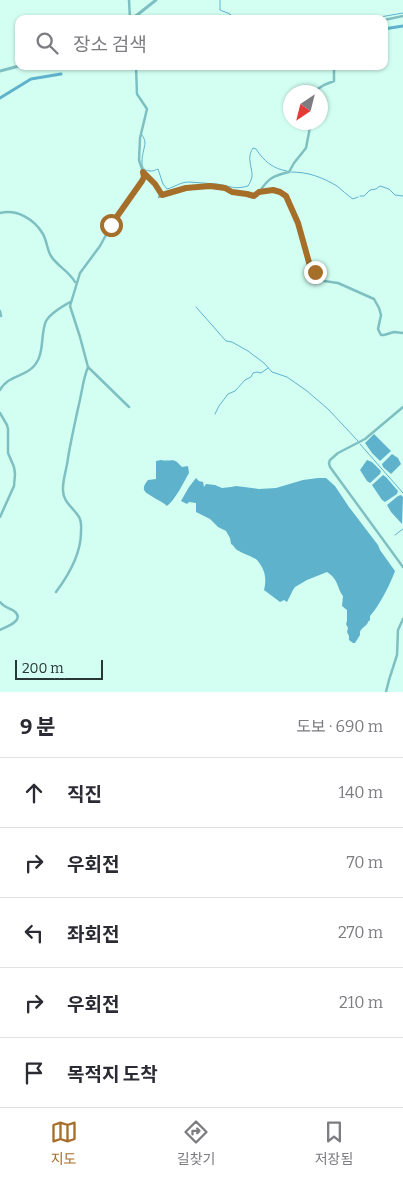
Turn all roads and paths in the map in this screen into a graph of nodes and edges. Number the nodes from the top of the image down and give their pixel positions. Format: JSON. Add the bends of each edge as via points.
{"nodes":[{"id":1,"x":130,"y":0,"type":"edge"},
{"id":2,"x":156,"y":0,"type":"edge"},
{"id":3,"x":131,"y":15,"type":"edge"},
{"id":4,"x":136,"y":15,"type":"edge"},
{"id":5,"x":403,"y":16,"type":"edge"},
{"id":6,"x":388,"y":19,"type":"edge"},
{"id":7,"x":15,"y":67,"type":"edge"},
{"id":8,"x":136,"y":70,"type":"edge"},
{"id":9,"x":334,"y":70,"type":"edge"},
{"id":10,"x":0,"y":71,"type":"edge"},
{"id":11,"x":324,"y":85,"type":"edge"},
{"id":12,"x":310,"y":130,"type":"edge"},
{"id":13,"x":143,"y":172,"type":"junction"},
{"id":14,"x":259,"y":192,"type":"junction"},
{"id":15,"x":0,"y":213,"type":"edge"},
{"id":16,"x":76,"y":284,"type":"junction"},
{"id":17,"x":71,"y":301,"type":"junction"},
{"id":18,"x":0,"y":311,"type":"edge"},
{"id":19,"x":1,"y":316,"type":"edge"},
{"id":20,"x":403,"y":333,"type":"edge"},
{"id":21,"x":88,"y":367,"type":"junction"},
{"id":22,"x":0,"y":390,"type":"edge"},
{"id":23,"x":129,"y":407,"type":"dead end"},
{"id":24,"x":403,"y":407,"type":"edge"},
{"id":25,"x":0,"y":413,"type":"edge"},
{"id":26,"x":0,"y":517,"type":"edge"},
{"id":27,"x":403,"y":567,"type":"edge"},
{"id":28,"x":56,"y":592,"type":"dead end"},
{"id":29,"x":0,"y":602,"type":"edge"},
{"id":30,"x":403,"y":619,"type":"edge"},
{"id":31,"x":0,"y":630,"type":"edge"},
{"id":32,"x":386,"y":692,"type":"edge"}],
"edges":[{"from":1,"to":3,"type":"street"},
{"from":2,"to":4,"type":"street"},
{"from":5,"to":6,"type":"street"},
{"from":7,"to":10,"type":"street"},
{"from":8,"to":13,"type":"street","via":[[137,94],[147,109],[140,138],[139,160]]},
{"from":9,"to":11,"type":"street","via":[[334,81]]},
{"from":12,"to":14,"type":"street","via":[[307,147],[289,172],[277,174]]},
{"from":13,"to":14,"type":"street","via":[[155,184],[160,196],[197,187],[221,188],[254,196]]},
{"from":13,"to":16,"type":"street","via":[[142,181],[80,273]]},
{"from":14,"to":20,"type":"street","via":[[276,190],[286,196],[298,223],[310,266],[319,278],[374,299],[381,315],[378,329],[381,335]]},
{"from":15,"to":16,"type":"street","via":[[20,214],[36,226],[43,234],[51,257]]},
{"from":16,"to":17,"type":"street"},
{"from":17,"to":21,"type":"street","via":[[70,309]]},
{"from":17,"to":22,"type":"street","via":[[46,321],[35,365],[4,383]]},
{"from":18,"to":19,"type":"street"},
{"from":21,"to":23,"type":"street"},
{"from":21,"to":28,"type":"street","via":[[63,487],[66,500],[80,518],[81,540],[75,559]]},
{"from":24,"to":27,"type":"street","via":[[365,439],[338,453],[328,463]]},
{"from":25,"to":26,"type":"street","via":[[8,429],[8,453],[15,474],[14,486]]},
{"from":29,"to":31,"type":"street","via":[[18,616],[14,623]]},
{"from":30,"to":32,"type":"street"}]}
